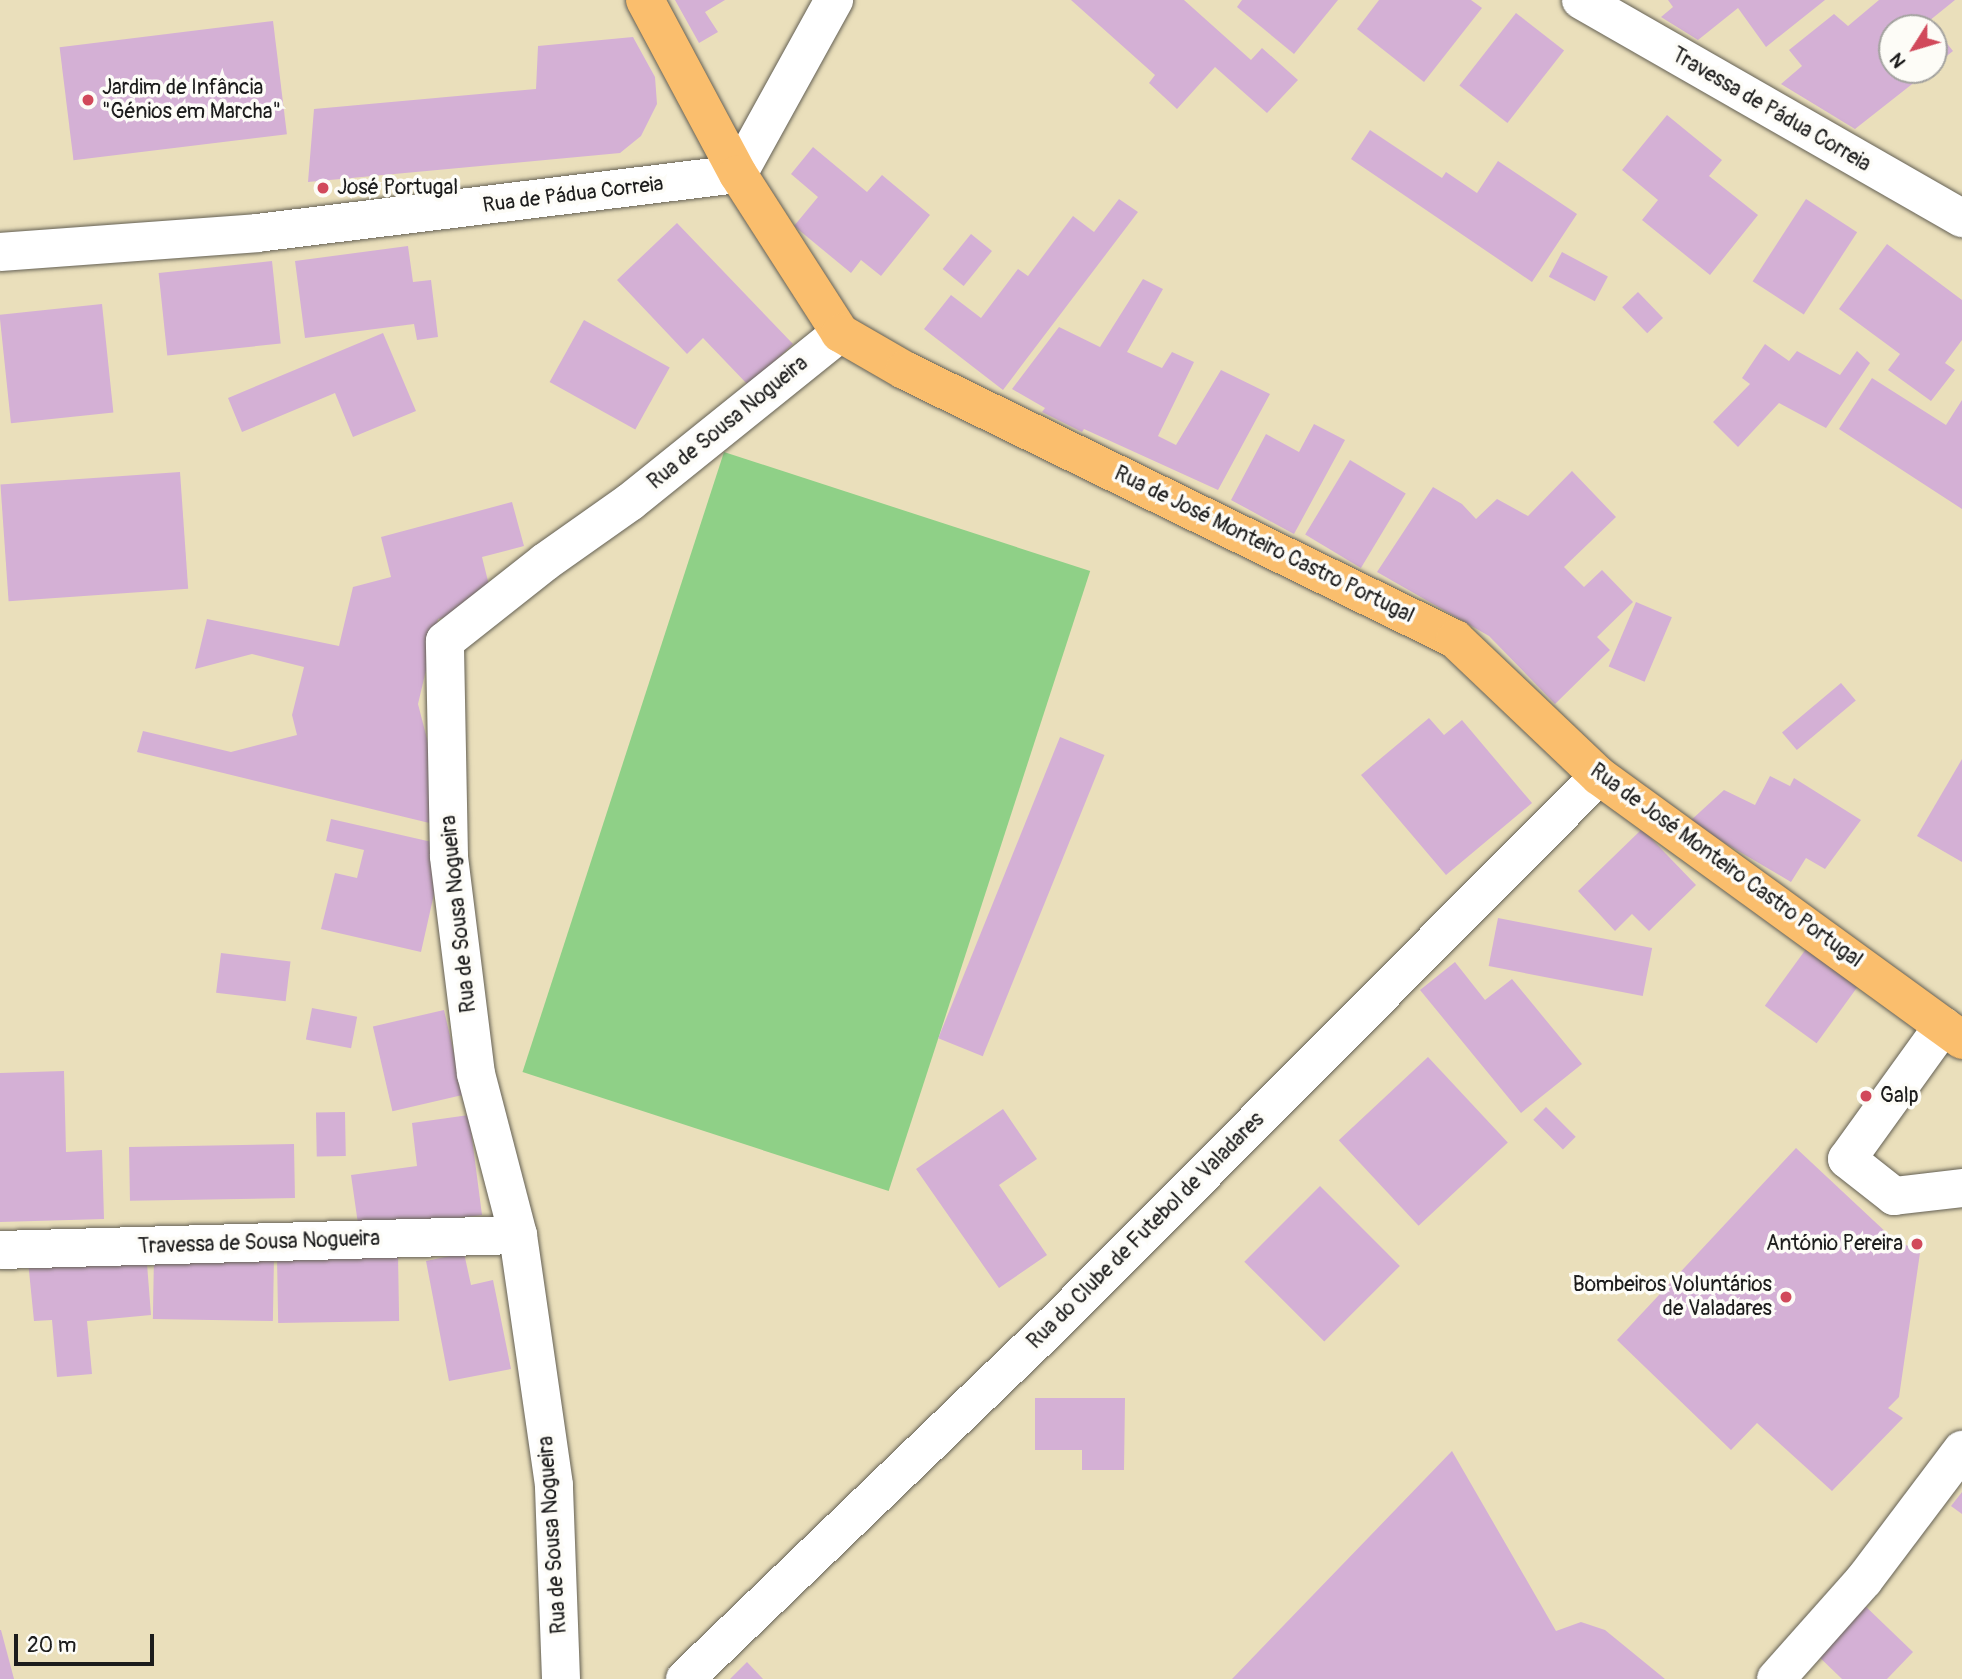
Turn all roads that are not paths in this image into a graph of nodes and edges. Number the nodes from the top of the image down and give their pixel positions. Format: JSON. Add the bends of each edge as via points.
{"nodes":[{"id":1,"x":645,"y":0,"type":"edge"},
{"id":2,"x":834,"y":0,"type":"edge"},
{"id":3,"x":1581,"y":0,"type":"edge"},
{"id":4,"x":738,"y":174,"type":"junction"},
{"id":5,"x":1962,"y":219,"type":"edge"},
{"id":6,"x":0,"y":252,"type":"edge"},
{"id":7,"x":840,"y":333,"type":"junction"},
{"id":8,"x":1599,"y":776,"type":"junction"},
{"id":9,"x":1953,"y":1033,"type":"edge"},
{"id":10,"x":1962,"y":1188,"type":"edge"},
{"id":11,"x":518,"y":1235,"type":"junction"},
{"id":12,"x":0,"y":1250,"type":"edge"},
{"id":13,"x":1962,"y":1450,"type":"edge"},
{"id":14,"x":561,"y":1679,"type":"edge"},
{"id":15,"x":685,"y":1679,"type":"edge"},
{"id":16,"x":1776,"y":1679,"type":"edge"}],
"edges":[{"from":1,"to":4,"type":"main road","name":"Rua de José Monteiro Castro Portugal"},
{"from":2,"to":4,"type":"street"},
{"from":3,"to":5,"type":"street","name":"Travessa de Pádua Correia"},
{"from":4,"to":6,"type":"street","name":"Rua de Pádua Correia","via":[[257,233]]},
{"from":4,"to":7,"type":"main road","name":"Rua de José Monteiro Castro Portugal"},
{"from":7,"to":8,"type":"main road","name":"Rua de José Monteiro Castro Portugal","via":[[904,370],[1455,639]]},
{"from":7,"to":11,"type":"street","name":"Rua de Sousa Nogueira","via":[[630,502],[445,641],[449,856],[476,1074]]},
{"from":8,"to":9,"type":"main road","name":"Rua de José Monteiro Castro Portugal"},
{"from":8,"to":15,"type":"street","name":"Rua do Clube de Futebol de Valadares","via":[[1056,1322]]},
{"from":9,"to":10,"type":"street","via":[[1847,1159],[1895,1196]]},
{"from":11,"to":12,"type":"street","name":"Travessa de Sousa Nogueira"},
{"from":11,"to":14,"type":"street","name":"Rua de Sousa Nogueira","via":[[554,1485]]},
{"from":13,"to":16,"type":"street","via":[[1864,1580]]}]}
